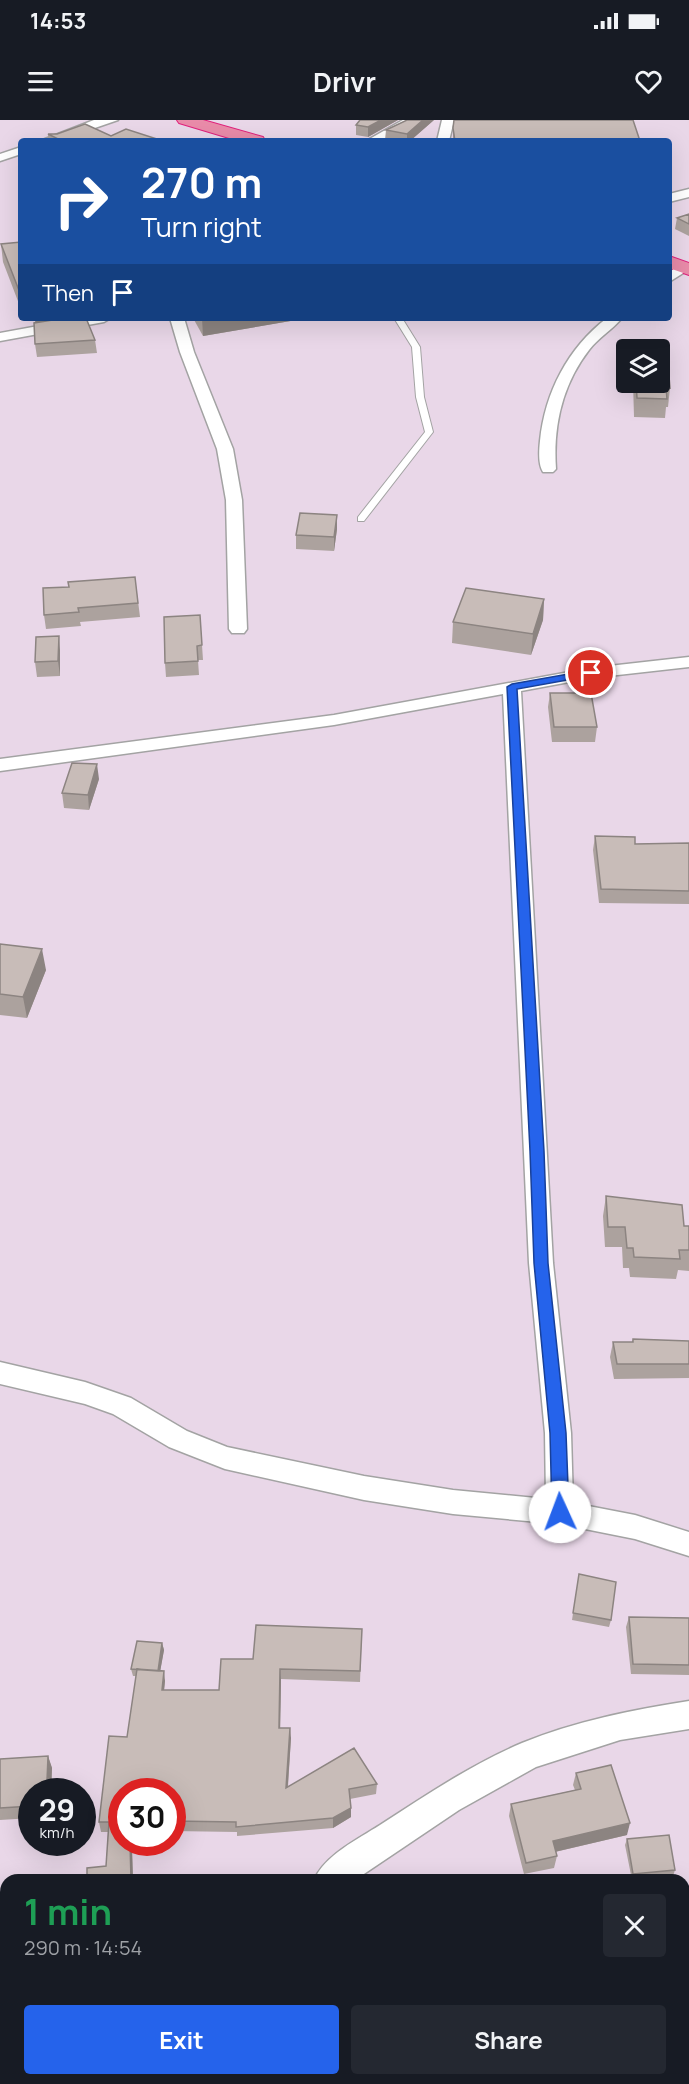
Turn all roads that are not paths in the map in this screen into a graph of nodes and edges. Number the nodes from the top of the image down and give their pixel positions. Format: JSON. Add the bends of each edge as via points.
{"nodes":[{"id":1,"x":112,"y":120,"type":"edge"},
{"id":2,"x":185,"y":120,"type":"edge"},
{"id":3,"x":410,"y":120,"type":"edge"},
{"id":4,"x":448,"y":120,"type":"edge"},
{"id":5,"x":54,"y":138,"type":"edge"},
{"id":6,"x":247,"y":138,"type":"edge"},
{"id":7,"x":376,"y":138,"type":"edge"},
{"id":8,"x":444,"y":138,"type":"edge"},
{"id":9,"x":18,"y":151,"type":"edge"},
{"id":10,"x":0,"y":158,"type":"edge"},
{"id":11,"x":689,"y":193,"type":"edge"},
{"id":12,"x":672,"y":197,"type":"edge"},
{"id":13,"x":88,"y":321,"type":"edge"},
{"id":14,"x":178,"y":321,"type":"edge"},
{"id":15,"x":400,"y":321,"type":"edge"},
{"id":16,"x":610,"y":321,"type":"edge"},
{"id":17,"x":0,"y":337,"type":"edge"},
{"id":18,"x":548,"y":469,"type":"dead end"},
{"id":19,"x":361,"y":519,"type":"dead end"},
{"id":20,"x":238,"y":629,"type":"dead end"},
{"id":21,"x":689,"y":662,"type":"edge"},
{"id":22,"x":512,"y":687,"type":"junction"},
{"id":23,"x":0,"y":765,"type":"edge"},
{"id":24,"x":0,"y":1373,"type":"edge"},
{"id":25,"x":560,"y":1512,"type":"junction"},
{"id":26,"x":689,"y":1544,"type":"edge"},
{"id":27,"x":689,"y":1715,"type":"edge"},
{"id":28,"x":337,"y":1874,"type":"edge"}],
"edges":[{"from":1,"to":5,"type":"street"},
{"from":2,"to":6,"type":"highway"},
{"from":3,"to":7,"type":"street","via":[[404,127]]},
{"from":4,"to":8,"type":"street"},
{"from":9,"to":10,"type":"street"},
{"from":11,"to":12,"type":"street"},
{"from":13,"to":17,"type":"street"},
{"from":14,"to":20,"type":"street","via":[[225,449],[234,501]]},
{"from":15,"to":19,"type":"lane","via":[[416,347],[420,396],[429,432]]},
{"from":16,"to":18,"type":"street","via":[[597,330],[566,374],[550,425]]},
{"from":21,"to":22,"type":"street"},
{"from":22,"to":23,"type":"street","via":[[334,720]]},
{"from":22,"to":25,"type":"street","via":[[541,1263],[558,1433]]},
{"from":24,"to":25,"type":"street","via":[[122,1406],[178,1439],[225,1458],[364,1488]]},
{"from":25,"to":26,"type":"street","via":[[635,1527]]},
{"from":27,"to":28,"type":"street","via":[[620,1726],[529,1755],[448,1799]]}]}
